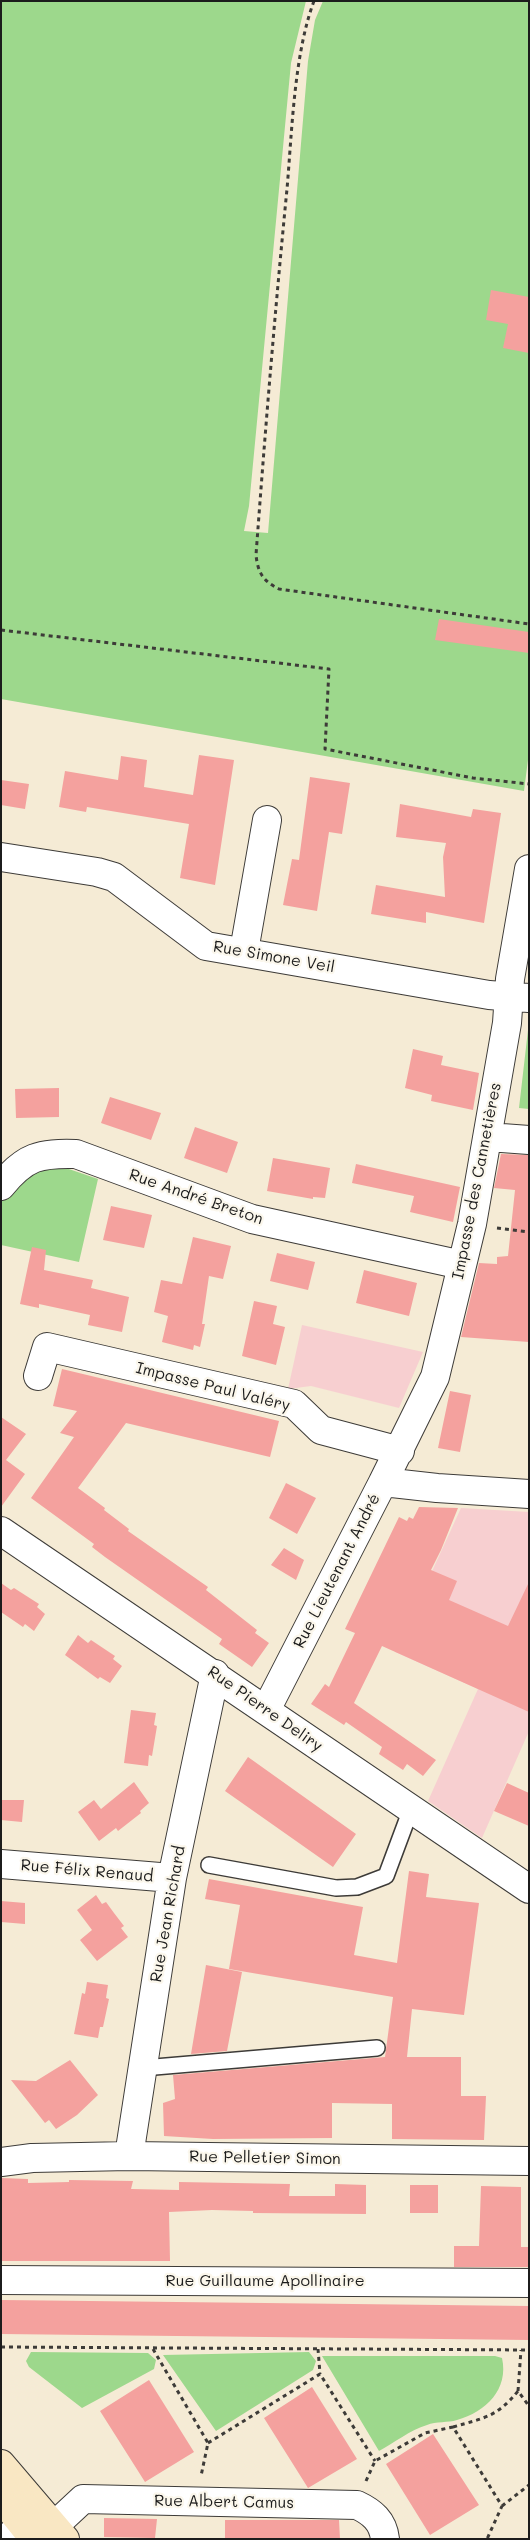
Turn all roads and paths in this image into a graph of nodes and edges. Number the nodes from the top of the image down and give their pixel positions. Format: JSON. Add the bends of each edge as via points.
{"nodes":[{"id":1,"x":314,"y":1,"type":"edge"},
{"id":2,"x":529,"y":624,"type":"edge"},
{"id":3,"x":1,"y":630,"type":"edge"},
{"id":4,"x":529,"y":784,"type":"edge"},
{"id":5,"x":267,"y":820,"type":"dead end"},
{"id":6,"x":1,"y":857,"type":"edge"},
{"id":7,"x":529,"y":869,"type":"edge"},
{"id":8,"x":244,"y":951,"type":"junction"},
{"id":9,"x":519,"y":997,"type":"edge"},
{"id":10,"x":488,"y":1137,"type":"junction"},
{"id":11,"x":529,"y":1140,"type":"edge"},
{"id":12,"x":1,"y":1186,"type":"edge"},
{"id":13,"x":462,"y":1265,"type":"junction"},
{"id":14,"x":38,"y":1376,"type":"dead end"},
{"id":15,"x":400,"y":1451,"type":"junction"},
{"id":16,"x":383,"y":1482,"type":"junction"},
{"id":17,"x":529,"y":1494,"type":"edge"},
{"id":18,"x":1,"y":1531,"type":"edge"},
{"id":19,"x":215,"y":1674,"type":"junction"},
{"id":20,"x":266,"y":1710,"type":"junction"},
{"id":21,"x":411,"y":1809,"type":"junction"},
{"id":22,"x":1,"y":1864,"type":"edge"},
{"id":23,"x":209,"y":1865,"type":"dead end"},
{"id":24,"x":172,"y":1878,"type":"junction"},
{"id":25,"x":529,"y":1889,"type":"edge"},
{"id":26,"x":377,"y":2048,"type":"dead end"},
{"id":27,"x":143,"y":2068,"type":"junction"},
{"id":28,"x":129,"y":2156,"type":"junction"},
{"id":29,"x":529,"y":2161,"type":"edge"},
{"id":30,"x":1,"y":2162,"type":"edge"},
{"id":31,"x":1,"y":2280,"type":"edge"},
{"id":32,"x":529,"y":2283,"type":"edge"},
{"id":33,"x":1,"y":2347,"type":"edge"},
{"id":34,"x":152,"y":2348,"type":"junction"},
{"id":35,"x":318,"y":2349,"type":"junction"},
{"id":36,"x":521,"y":2350,"type":"junction"},
{"id":37,"x":529,"y":2350,"type":"edge"},
{"id":38,"x":320,"y":2374,"type":"junction"},
{"id":39,"x":518,"y":2391,"type":"junction"},
{"id":40,"x":529,"y":2406,"type":"edge"},
{"id":41,"x":453,"y":2427,"type":"junction"},
{"id":42,"x":208,"y":2443,"type":"junction"},
{"id":43,"x":375,"y":2461,"type":"junction"},
{"id":44,"x":1,"y":2464,"type":"edge"},
{"id":45,"x":529,"y":2485,"type":"edge"},
{"id":46,"x":1,"y":2498,"type":"edge"},
{"id":47,"x":195,"y":2502,"type":"junction"},
{"id":48,"x":357,"y":2505,"type":"junction"},
{"id":49,"x":502,"y":2506,"type":"junction"},
{"id":50,"x":36,"y":2533,"type":"edge"},
{"id":51,"x":385,"y":2539,"type":"edge"},
{"id":52,"x":487,"y":2539,"type":"edge"}],
"edges":[{"from":1,"to":2,"type":"path","via":[[302,44],[293,118],[273,336],[257,567],[268,584],[279,589]]},
{"from":3,"to":4,"type":"path","via":[[329,669],[326,749],[473,778]]},
{"from":5,"to":8,"type":"street"},
{"from":6,"to":8,"type":"street","name":"Rue Simone Veil","via":[[114,876],[206,946]]},
{"from":7,"to":9,"type":"street","name":"Impasse des Cannetières"},
{"from":8,"to":9,"type":"street","name":"Rue Simone Veil"},
{"from":9,"to":10,"type":"street","name":"Impasse des Cannetières","via":[[507,1023]]},
{"from":10,"to":11,"type":"street"},
{"from":10,"to":13,"type":"street","name":"Impasse des Cannetières"},
{"from":12,"to":13,"type":"street","name":"Rue André Breton","via":[[27,1160],[49,1153],[76,1154],[252,1219]]},
{"from":13,"to":15,"type":"street","name":"Impasse des Cannetières","via":[[435,1377]]},
{"from":14,"to":15,"type":"street","name":"Impasse Paul Valéry","via":[[47,1347],[294,1404],[321,1430]]},
{"from":15,"to":16,"type":"street","name":"Impasse des Cannetières"},
{"from":16,"to":17,"type":"street","name":"Rue Lieutenant André"},
{"from":16,"to":20,"type":"street","name":"Rue Lieutenant André"},
{"from":18,"to":19,"type":"street","name":"Rue Pierre Deliry"},
{"from":19,"to":20,"type":"street","name":"Rue Pierre Deliry"},
{"from":19,"to":24,"type":"street","name":"Rue Jean Richard"},
{"from":20,"to":21,"type":"street","name":"Rue Pierre Deliry"},
{"from":21,"to":23,"type":"lane","via":[[386,1876],[358,1887],[336,1888]]},
{"from":21,"to":25,"type":"street","name":"Rue Pierre Deliry"},
{"from":22,"to":24,"type":"street","name":"Rue Félix Renaud"},
{"from":24,"to":27,"type":"street","name":"Rue Jean Richard"},
{"from":26,"to":27,"type":"lane"},
{"from":27,"to":28,"type":"street","name":"Rue Jean Richard"},
{"from":28,"to":29,"type":"street","name":"Rue Pelletier Simon"},
{"from":28,"to":30,"type":"street","name":"Rue Pelletier Simon","via":[[32,2158]]},
{"from":31,"to":32,"type":"street","name":"Rue Guillaume Apollinaire"},
{"from":33,"to":34,"type":"path"},
{"from":34,"to":35,"type":"path"},
{"from":34,"to":42,"type":"path"},
{"from":35,"to":36,"type":"path"},
{"from":35,"to":38,"type":"path"},
{"from":36,"to":37,"type":"path"},
{"from":36,"to":39,"type":"path"},
{"from":38,"to":42,"type":"path"},
{"from":38,"to":43,"type":"path"},
{"from":39,"to":40,"type":"path"},
{"from":39,"to":41,"type":"path","via":[[505,2407],[488,2417]]},
{"from":41,"to":43,"type":"path","via":[[425,2433]]},
{"from":41,"to":49,"type":"path"},
{"from":42,"to":47,"type":"path"},
{"from":43,"to":48,"type":"path"},
{"from":44,"to":50,"type":"main road"},
{"from":45,"to":49,"type":"path"},
{"from":46,"to":50,"type":"main road"},
{"from":47,"to":48,"type":"street","name":"Rue Albert Camus"},
{"from":47,"to":50,"type":"street","name":"Rue Albert Camus","via":[[84,2499]]},
{"from":48,"to":51,"type":"street","via":[[373,2513]]},
{"from":49,"to":52,"type":"path"}]}
